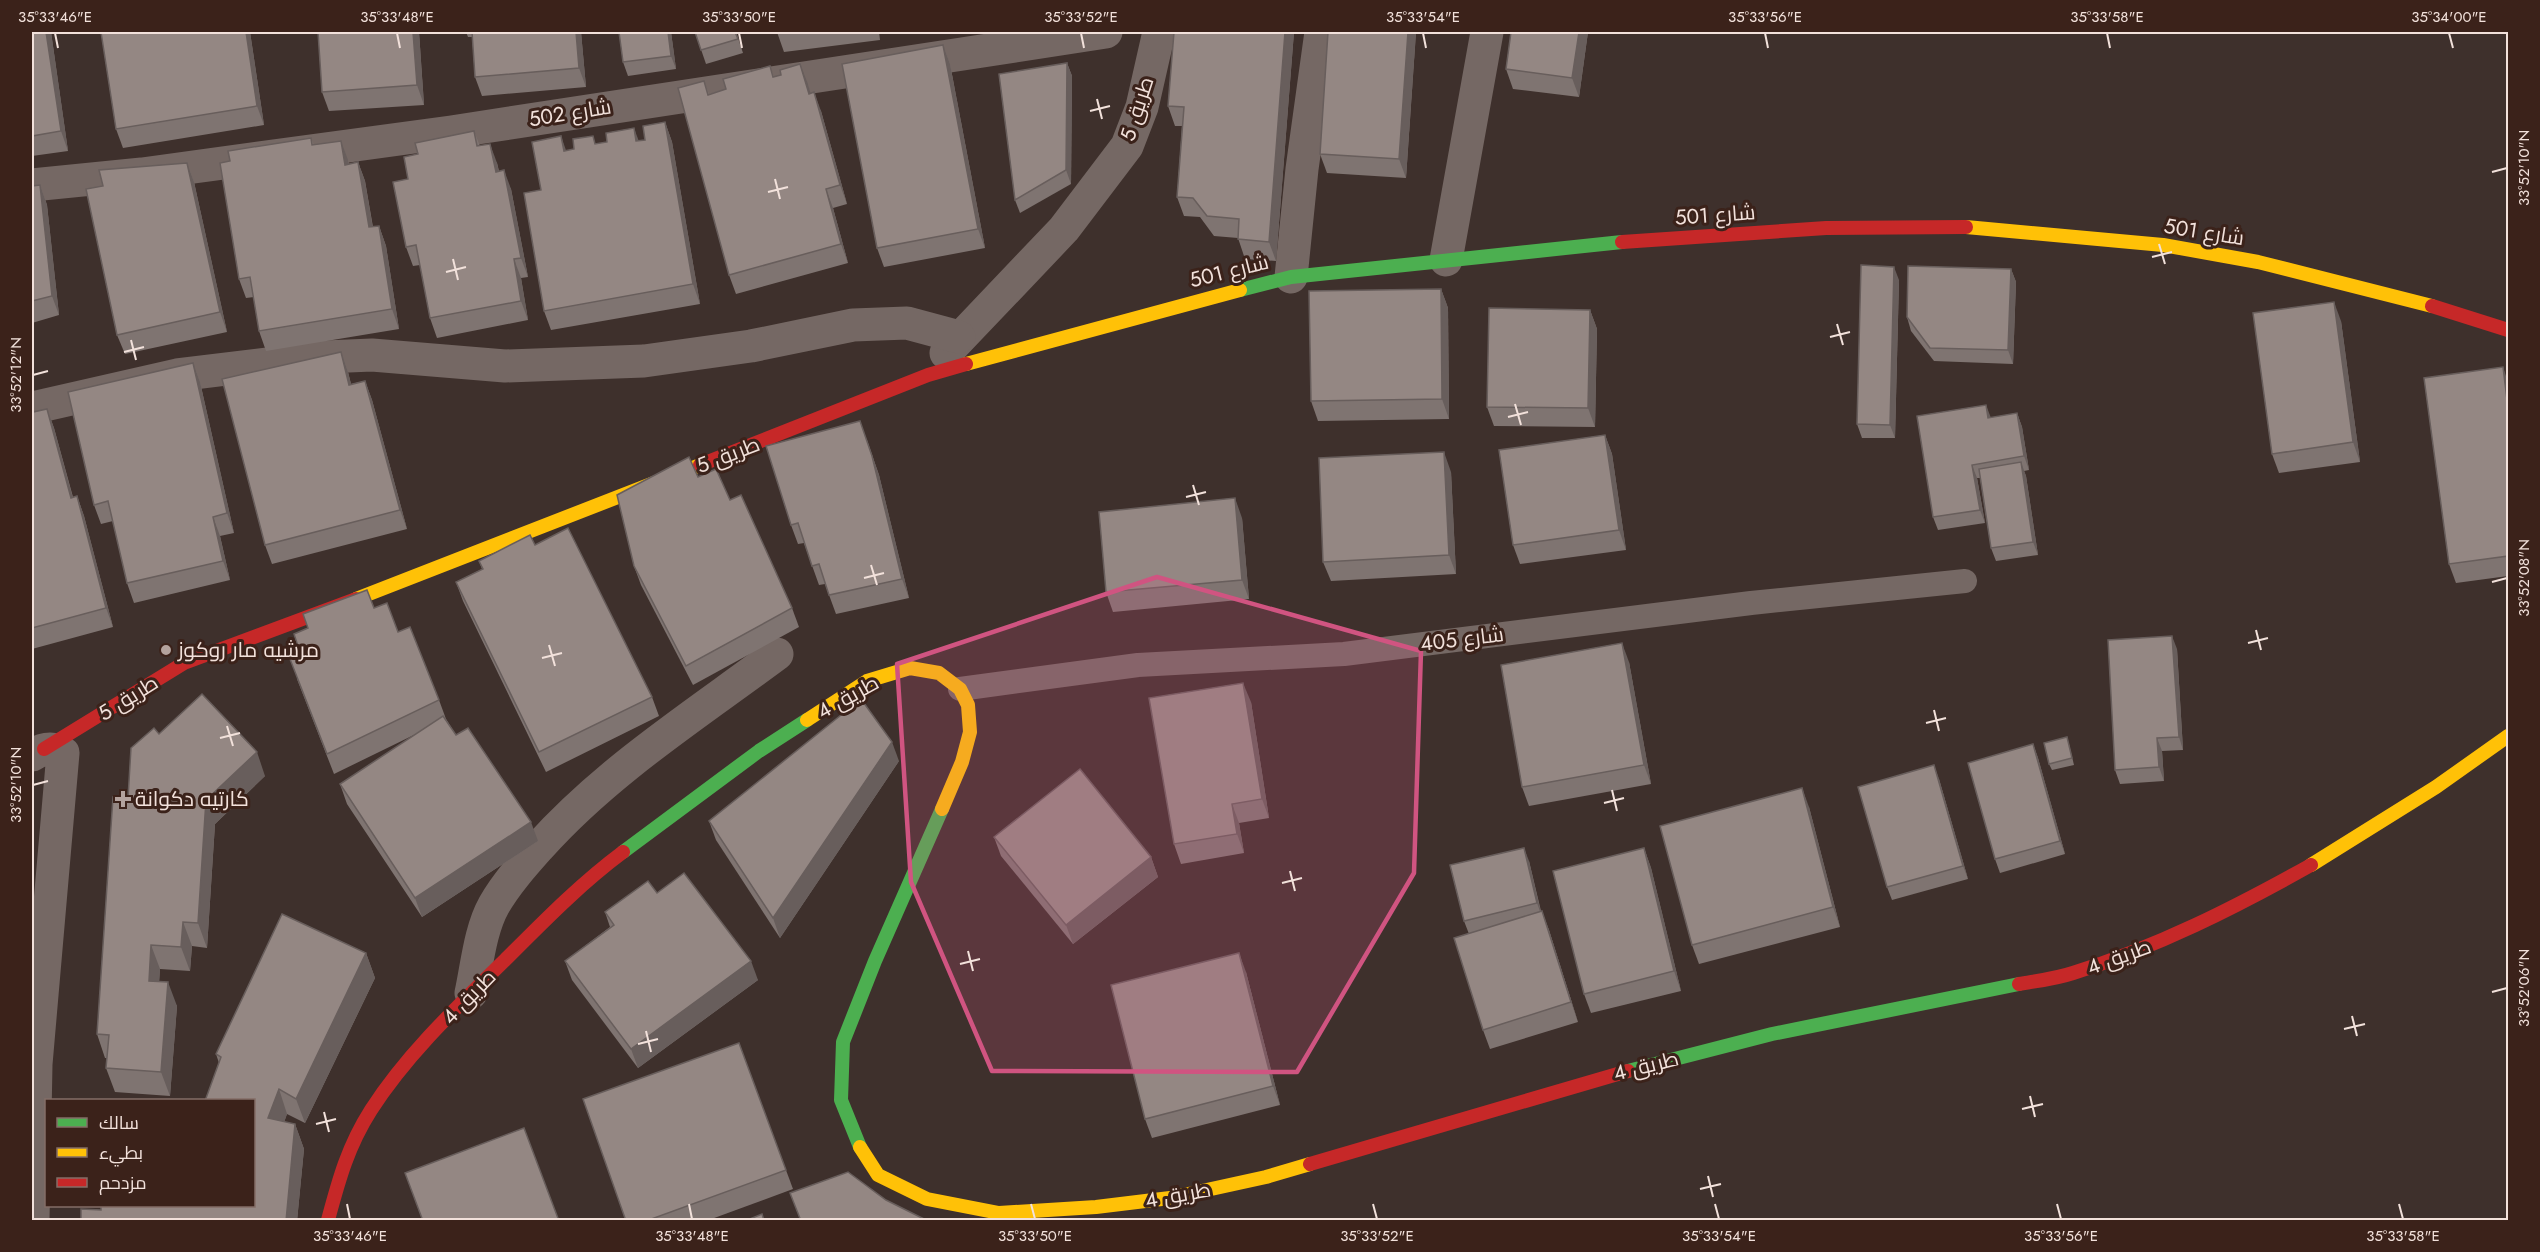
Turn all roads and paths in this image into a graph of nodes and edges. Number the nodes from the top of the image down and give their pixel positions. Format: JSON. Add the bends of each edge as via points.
{"nodes":[{"id":1,"x":1106,"y":32,"type":"edge"},
{"id":2,"x":1159,"y":32,"type":"edge"},
{"id":3,"x":1321,"y":32,"type":"edge"},
{"id":4,"x":1487,"y":32,"type":"edge"},
{"id":5,"x":32,"y":185,"type":"edge"},
{"id":6,"x":1446,"y":260,"type":"junction"},
{"id":7,"x":1292,"y":277,"type":"junction"},
{"id":8,"x":2508,"y":330,"type":"edge"},
{"id":9,"x":959,"y":337,"type":"junction"},
{"id":10,"x":927,"y":375,"type":"junction"},
{"id":11,"x":32,"y":408,"type":"edge"},
{"id":12,"x":1965,"y":581,"type":"dead end"},
{"id":13,"x":777,"y":654,"type":"dead end"},
{"id":14,"x":960,"y":689,"type":"junction"},
{"id":15,"x":2508,"y":736,"type":"edge"},
{"id":16,"x":38,"y":752,"type":"edge"},
{"id":17,"x":471,"y":993,"type":"junction"},
{"id":18,"x":33,"y":1221,"type":"edge"},
{"id":19,"x":328,"y":1221,"type":"edge"}],
"edges":[{"from":1,"to":5,"type":"street","name":"شارع 502","via":[[451,132]]},
{"from":2,"to":9,"type":"street","name":"طريق 5","via":[[1142,106],[1127,146],[1064,229]]},
{"from":3,"to":7,"type":"street"},
{"from":4,"to":6,"type":"street"},
{"from":6,"to":7,"type":"street","name":"شارع 501"},
{"from":6,"to":8,"type":"street","name":"شارع 501","via":[[1607,243],[1826,228],[1972,227],[2163,245],[2258,262],[2429,305]]},
{"from":7,"to":10,"type":"street","name":"شارع 501"},
{"from":9,"to":10,"type":"street","name":"طريق 5"},
{"from":9,"to":11,"type":"street","via":[[907,323],[864,324],[644,361],[505,366],[372,355],[325,357],[177,375]]},
{"from":10,"to":16,"type":"street","name":"طريق 5","via":[[451,563],[184,663]]},
{"from":12,"to":14,"type":"lane","name":"شارع 405","via":[[1344,654],[1138,665]]},
{"from":13,"to":17,"type":"street","via":[[628,764],[567,816],[515,875],[493,907]]},
{"from":14,"to":15,"type":"street","name":"طريق 4","via":[[968,705],[970,732],[962,762],[843,1042],[841,1100],[855,1140],[878,1174],[927,1199],[999,1213],[1149,1200],[1266,1177],[1600,1078],[1761,1037],[2071,974],[2161,942],[2245,902],[2436,788]]},
{"from":14,"to":17,"type":"street","name":"طريق 4","via":[[939,673],[910,668],[867,681],[759,751],[588,878]]},
{"from":16,"to":18,"type":"street","via":[[55,748],[63,753],[36,1064]]},
{"from":17,"to":19,"type":"street","name":"طريق 4","via":[[407,1063],[371,1110],[343,1163]]}]}
